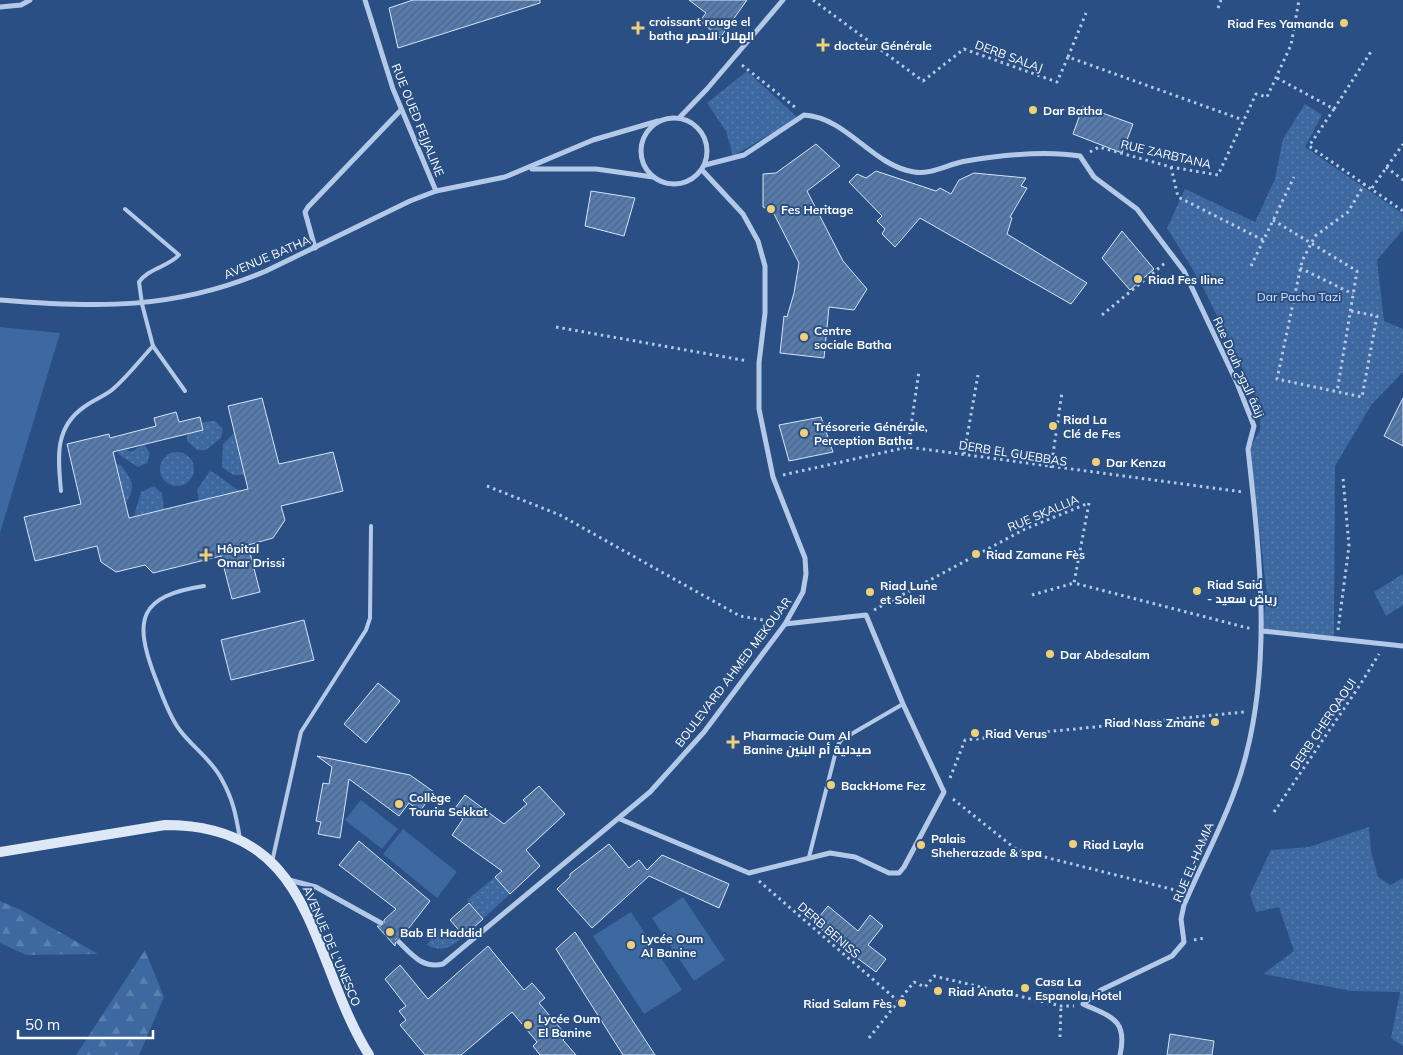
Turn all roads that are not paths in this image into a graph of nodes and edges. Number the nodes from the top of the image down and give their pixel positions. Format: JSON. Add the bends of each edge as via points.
{"nodes":[{"id":1,"x":30,"y":0,"type":"edge"},
{"id":2,"x":365,"y":0,"type":"edge"},
{"id":3,"x":783,"y":0,"type":"edge"},
{"id":4,"x":0,"y":7,"type":"edge"},
{"id":5,"x":401,"y":110,"type":"junction"},
{"id":6,"x":680,"y":118,"type":"junction"},
{"id":7,"x":658,"y":121,"type":"junction"},
{"id":8,"x":703,"y":167,"type":"junction"},
{"id":9,"x":529,"y":169,"type":"junction"},
{"id":10,"x":654,"y":177,"type":"junction"},
{"id":11,"x":436,"y":191,"type":"junction"},
{"id":12,"x":125,"y":209,"type":"dead end"},
{"id":13,"x":315,"y":248,"type":"junction"},
{"id":14,"x":0,"y":300,"type":"edge"},
{"id":15,"x":142,"y":304,"type":"junction"},
{"id":16,"x":153,"y":346,"type":"junction"},
{"id":17,"x":185,"y":392,"type":"dead end"},
{"id":18,"x":61,"y":491,"type":"dead end"},
{"id":19,"x":371,"y":526,"type":"dead end"},
{"id":20,"x":204,"y":586,"type":"dead end"},
{"id":21,"x":785,"y":624,"type":"junction"},
{"id":22,"x":1262,"y":631,"type":"junction"},
{"id":23,"x":1403,"y":646,"type":"edge"},
{"id":24,"x":903,"y":704,"type":"junction"},
{"id":25,"x":620,"y":819,"type":"junction"},
{"id":26,"x":240,"y":841,"type":"junction"},
{"id":27,"x":0,"y":852,"type":"edge"},
{"id":28,"x":809,"y":857,"type":"junction"},
{"id":29,"x":272,"y":862,"type":"junction"},
{"id":30,"x":289,"y":880,"type":"junction"},
{"id":31,"x":381,"y":923,"type":"tunnel mouth"},
{"id":32,"x":399,"y":942,"type":"tunnel mouth"},
{"id":33,"x":369,"y":1055,"type":"edge"},
{"id":34,"x":1120,"y":1055,"type":"edge"}],
"edges":[{"from":1,"to":4,"type":"street","via":[[21,5]]},
{"from":2,"to":5,"type":"street","name":"RUE OUED FEJJALINE"},
{"from":3,"to":6,"type":"street"},
{"from":5,"to":11,"type":"street","name":"RUE OUED FEJJALINE"},
{"from":5,"to":13,"type":"street","via":[[306,210]]},
{"from":6,"to":7,"type":"street"},
{"from":6,"to":8,"type":"street","via":[[695,124],[702,133],[708,149]]},
{"from":7,"to":9,"type":"street","name":"AVENUE BATHA","via":[[593,140]]},
{"from":7,"to":10,"type":"street","via":[[644,136],[641,148],[642,162]]},
{"from":8,"to":10,"type":"street","via":[[694,178],[679,184]]},
{"from":8,"to":21,"type":"street","name":"BOULEVARD AHMED MEKOUAR","via":[[743,214],[762,254],[767,282],[759,363],[759,409],[773,477],[807,565],[803,592]]},
{"from":8,"to":22,"type":"street","name":"Rue Douh زنقة الدوح","via":[[744,155],[804,114],[833,122],[881,158],[914,172],[923,173],[964,161],[993,158],[1059,152],[1080,156],[1094,177],[1137,209],[1189,279],[1254,426],[1248,449]]},
{"from":9,"to":10,"type":"street","name":"AVENUE BATHA","via":[[596,169]]},
{"from":9,"to":11,"type":"street","name":"AVENUE BATHA","via":[[505,178]]},
{"from":11,"to":13,"type":"street","name":"AVENUE BATHA"},
{"from":12,"to":15,"type":"lane","via":[[179,255],[143,276],[139,282]]},
{"from":13,"to":15,"type":"street","name":"AVENUE BATHA","via":[[229,285]]},
{"from":14,"to":15,"type":"street","name":"AVENUE BATHA","via":[[72,306]]},
{"from":15,"to":16,"type":"lane"},
{"from":16,"to":17,"type":"lane"},
{"from":16,"to":18,"type":"lane","via":[[113,389],[85,406],[65,424],[61,437]]},
{"from":19,"to":29,"type":"lane","via":[[370,618],[366,630],[301,732]]},
{"from":20,"to":26,"type":"lane","via":[[173,592],[159,599],[147,611],[142,626],[143,639],[163,698],[178,728],[220,776],[235,806]]},
{"from":21,"to":24,"type":"street","via":[[866,614]]},
{"from":21,"to":25,"type":"street","name":"BOULEVARD AHMED MEKOUAR","via":[[704,732],[650,792]]},
{"from":22,"to":23,"type":"street"},
{"from":22,"to":34,"type":"street","name":"RUE EL-HAMIA","via":[[1256,710],[1239,779],[1189,894],[1181,919],[1184,942],[1168,958],[1101,990],[1083,1004],[1115,1019],[1120,1026]]},
{"from":24,"to":28,"type":"lane","via":[[841,740]]},
{"from":24,"to":28,"type":"street","via":[[944,792],[899,872],[889,874],[842,854]]},
{"from":25,"to":28,"type":"street","via":[[749,873]]},
{"from":25,"to":32,"type":"street","name":"BOULEVARD AHMED MEKOUAR","via":[[443,964],[419,962]]},
{"from":26,"to":27,"type":"main road","name":"AVENUE DE L'UNESCO","via":[[192,826],[165,825]]},
{"from":26,"to":29,"type":"main road","name":"AVENUE DE L'UNESCO"},
{"from":29,"to":30,"type":"main road","name":"AVENUE DE L'UNESCO"},
{"from":30,"to":31,"type":"street","via":[[316,887]]},
{"from":30,"to":33,"type":"main road","name":"AVENUE DE L'UNESCO","via":[[304,906],[354,1027]]}]}
